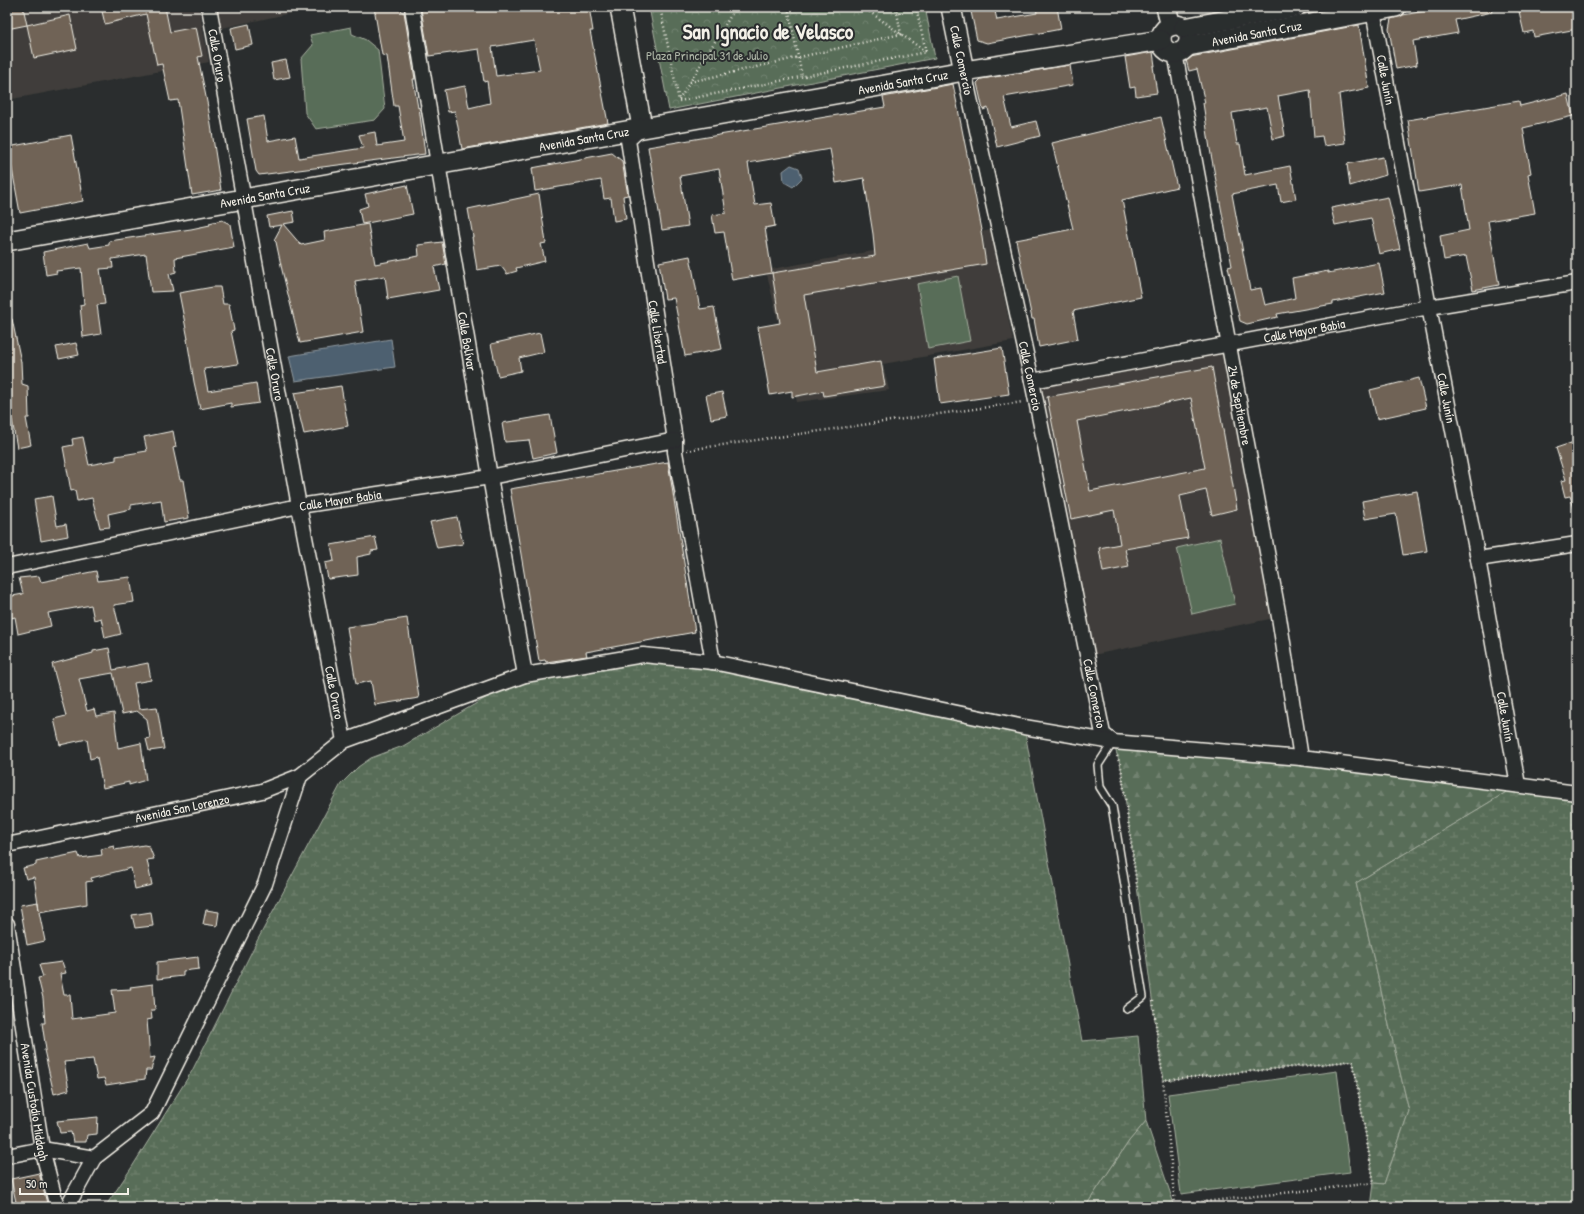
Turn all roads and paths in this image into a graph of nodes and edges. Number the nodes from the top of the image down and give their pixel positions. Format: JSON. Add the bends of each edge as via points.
{"nodes":[{"id":1,"x":209,"y":7,"type":"edge"},
{"id":2,"x":412,"y":7,"type":"edge"},
{"id":3,"x":620,"y":7,"type":"edge"},
{"id":4,"x":660,"y":7,"type":"edge"},
{"id":5,"x":736,"y":7,"type":"edge"},
{"id":6,"x":788,"y":7,"type":"edge"},
{"id":7,"x":863,"y":7,"type":"edge"},
{"id":8,"x":896,"y":7,"type":"edge"},
{"id":9,"x":916,"y":7,"type":"edge"},
{"id":10,"x":951,"y":7,"type":"edge"},
{"id":11,"x":1166,"y":7,"type":"edge"},
{"id":12,"x":1296,"y":7,"type":"edge"},
{"id":13,"x":1396,"y":7,"type":"edge"},
{"id":14,"x":1373,"y":11,"type":"junction"},
{"id":15,"x":1172,"y":31,"type":"junction"},
{"id":16,"x":901,"y":34,"type":"junction"},
{"id":17,"x":1181,"y":50,"type":"junction"},
{"id":18,"x":926,"y":52,"type":"junction"},
{"id":19,"x":799,"y":58,"type":"junction"},
{"id":20,"x":964,"y":71,"type":"junction"},
{"id":21,"x":802,"y":76,"type":"junction"},
{"id":22,"x":690,"y":82,"type":"junction"},
{"id":23,"x":679,"y":101,"type":"junction"},
{"id":24,"x":642,"y":127,"type":"junction"},
{"id":25,"x":438,"y":165,"type":"junction"},
{"id":26,"x":243,"y":199,"type":"junction"},
{"id":27,"x":7,"y":241,"type":"edge"},
{"id":28,"x":1577,"y":283,"type":"edge"},
{"id":29,"x":1429,"y":307,"type":"junction"},
{"id":30,"x":1229,"y":345,"type":"junction"},
{"id":31,"x":1032,"y":381,"type":"junction"},
{"id":32,"x":1035,"y":400,"type":"junction"},
{"id":33,"x":675,"y":446,"type":"junction"},
{"id":34,"x":490,"y":477,"type":"junction"},
{"id":35,"x":299,"y":506,"type":"junction"},
{"id":36,"x":1577,"y":544,"type":"edge"},
{"id":37,"x":1478,"y":559,"type":"junction"},
{"id":38,"x":7,"y":567,"type":"edge"},
{"id":39,"x":713,"y":662,"type":"junction"},
{"id":40,"x":525,"y":675,"type":"junction"},
{"id":41,"x":344,"y":741,"type":"junction"},
{"id":42,"x":1113,"y":742,"type":"junction"},
{"id":43,"x":1301,"y":758,"type":"junction"},
{"id":44,"x":1121,"y":767,"type":"dead end"},
{"id":45,"x":300,"y":776,"type":"junction"},
{"id":46,"x":1518,"y":784,"type":"junction"},
{"id":47,"x":1577,"y":793,"type":"edge"},
{"id":48,"x":7,"y":845,"type":"edge"},
{"id":49,"x":1138,"y":891,"type":"dead end"},
{"id":50,"x":7,"y":924,"type":"edge"},
{"id":51,"x":1153,"y":1000,"type":"dead end"},
{"id":52,"x":1127,"y":1009,"type":"dead end"},
{"id":53,"x":1163,"y":1080,"type":"junction"},
{"id":54,"x":42,"y":1149,"type":"junction"},
{"id":55,"x":7,"y":1156,"type":"edge"},
{"id":56,"x":94,"y":1158,"type":"junction"},
{"id":57,"x":57,"y":1207,"type":"edge"},
{"id":58,"x":67,"y":1207,"type":"edge"}],
"edges":[{"from":1,"to":26,"type":"street","name":"Calle Oruro"},
{"from":2,"to":25,"type":"street","name":"Calle Bolívar"},
{"from":3,"to":24,"type":"main road"},
{"from":4,"to":23,"type":"path"},
{"from":5,"to":22,"type":"path"},
{"from":6,"to":19,"type":"path"},
{"from":7,"to":16,"type":"path"},
{"from":8,"to":16,"type":"path"},
{"from":9,"to":18,"type":"path"},
{"from":10,"to":20,"type":"main road","name":"Calle Comercio"},
{"from":11,"to":15,"type":"main road"},
{"from":12,"to":15,"type":"main road","name":"Avenida Santa Cruz"},
{"from":13,"to":14,"type":"main road","name":"Avenida Santa Cruz"},
{"from":14,"to":17,"type":"main road","name":"Avenida Santa Cruz"},
{"from":14,"to":29,"type":"street","name":"Calle Junín"},
{"from":15,"to":17,"type":"main road","via":[[1189,35]]},
{"from":15,"to":17,"type":"main road","via":[[1164,48],[1167,51]]},
{"from":15,"to":20,"type":"main road","name":"Avenida Santa Cruz"},
{"from":16,"to":18,"type":"path"},
{"from":16,"to":19,"type":"path"},
{"from":17,"to":30,"type":"street","name":"24 de Septiembre"},
{"from":18,"to":21,"type":"path"},
{"from":19,"to":21,"type":"path"},
{"from":19,"to":22,"type":"path"},
{"from":20,"to":24,"type":"main road","name":"Avenida Santa Cruz"},
{"from":20,"to":31,"type":"street","name":"Calle Comercio"},
{"from":21,"to":23,"type":"path"},
{"from":22,"to":23,"type":"path"},
{"from":24,"to":25,"type":"main road","name":"Avenida Santa Cruz"},
{"from":24,"to":33,"type":"street","name":"Calle Libertad","via":[[628,140]]},
{"from":25,"to":26,"type":"main road","name":"Avenida Santa Cruz"},
{"from":25,"to":34,"type":"street","name":"Calle Bolívar"},
{"from":26,"to":27,"type":"main road","name":"Avenida Santa Cruz"},
{"from":26,"to":35,"type":"street","name":"Calle Oruro"},
{"from":28,"to":29,"type":"street","name":"Calle Mayor Babia"},
{"from":29,"to":30,"type":"street","name":"Calle Mayor Babia"},
{"from":29,"to":37,"type":"street","name":"Calle Junín"},
{"from":30,"to":31,"type":"street","name":"Calle Mayor Babia"},
{"from":30,"to":43,"type":"street","name":"24 de Septiembre","via":[[1279,617]]},
{"from":31,"to":32,"type":"street","name":"Calle Comercio"},
{"from":32,"to":33,"type":"path"},
{"from":32,"to":42,"type":"street","name":"Calle Comercio","via":[[1103,734]]},
{"from":33,"to":34,"type":"street","name":"Calle Mayor Babia"},
{"from":33,"to":39,"type":"street","name":"Calle Libertad"},
{"from":34,"to":35,"type":"street","name":"Calle Mayor Babia"},
{"from":34,"to":40,"type":"street","name":"Calle Bolívar"},
{"from":35,"to":38,"type":"street","name":"Calle Mayor Babia"},
{"from":35,"to":41,"type":"street","name":"Calle Oruro"},
{"from":36,"to":37,"type":"street"},
{"from":37,"to":46,"type":"street","name":"Calle Junín"},
{"from":39,"to":40,"type":"street","name":"Avenida San Lorenzo","via":[[643,655]]},
{"from":39,"to":42,"type":"street","name":"Avenida San Lorenzo","via":[[1024,727]]},
{"from":40,"to":41,"type":"street","name":"Avenida San Lorenzo"},
{"from":41,"to":45,"type":"street","name":"Avenida San Lorenzo"},
{"from":42,"to":43,"type":"street","name":"Avenida San Lorenzo"},
{"from":42,"to":52,"type":"lane","via":[[1098,765],[1100,787],[1112,806],[1143,997]]},
{"from":43,"to":46,"type":"street","name":"Avenida San Lorenzo"},
{"from":44,"to":49,"type":"path"},
{"from":45,"to":48,"type":"street","name":"Avenida San Lorenzo","via":[[262,791]]},
{"from":45,"to":56,"type":"street","via":[[265,884],[152,1113]]},
{"from":46,"to":47,"type":"street","name":"Avenida San Lorenzo"},
{"from":50,"to":54,"type":"street","name":"Avenida Custodio Middagh"},
{"from":51,"to":53,"type":"path"},
{"from":53,"to":53,"type":"path","via":[[1353,1061],[1374,1183],[1175,1205]]},
{"from":54,"to":55,"type":"street"},
{"from":54,"to":56,"type":"street"},
{"from":54,"to":57,"type":"street","name":"Avenida Custodio Middagh"},
{"from":56,"to":58,"type":"street"}]}
